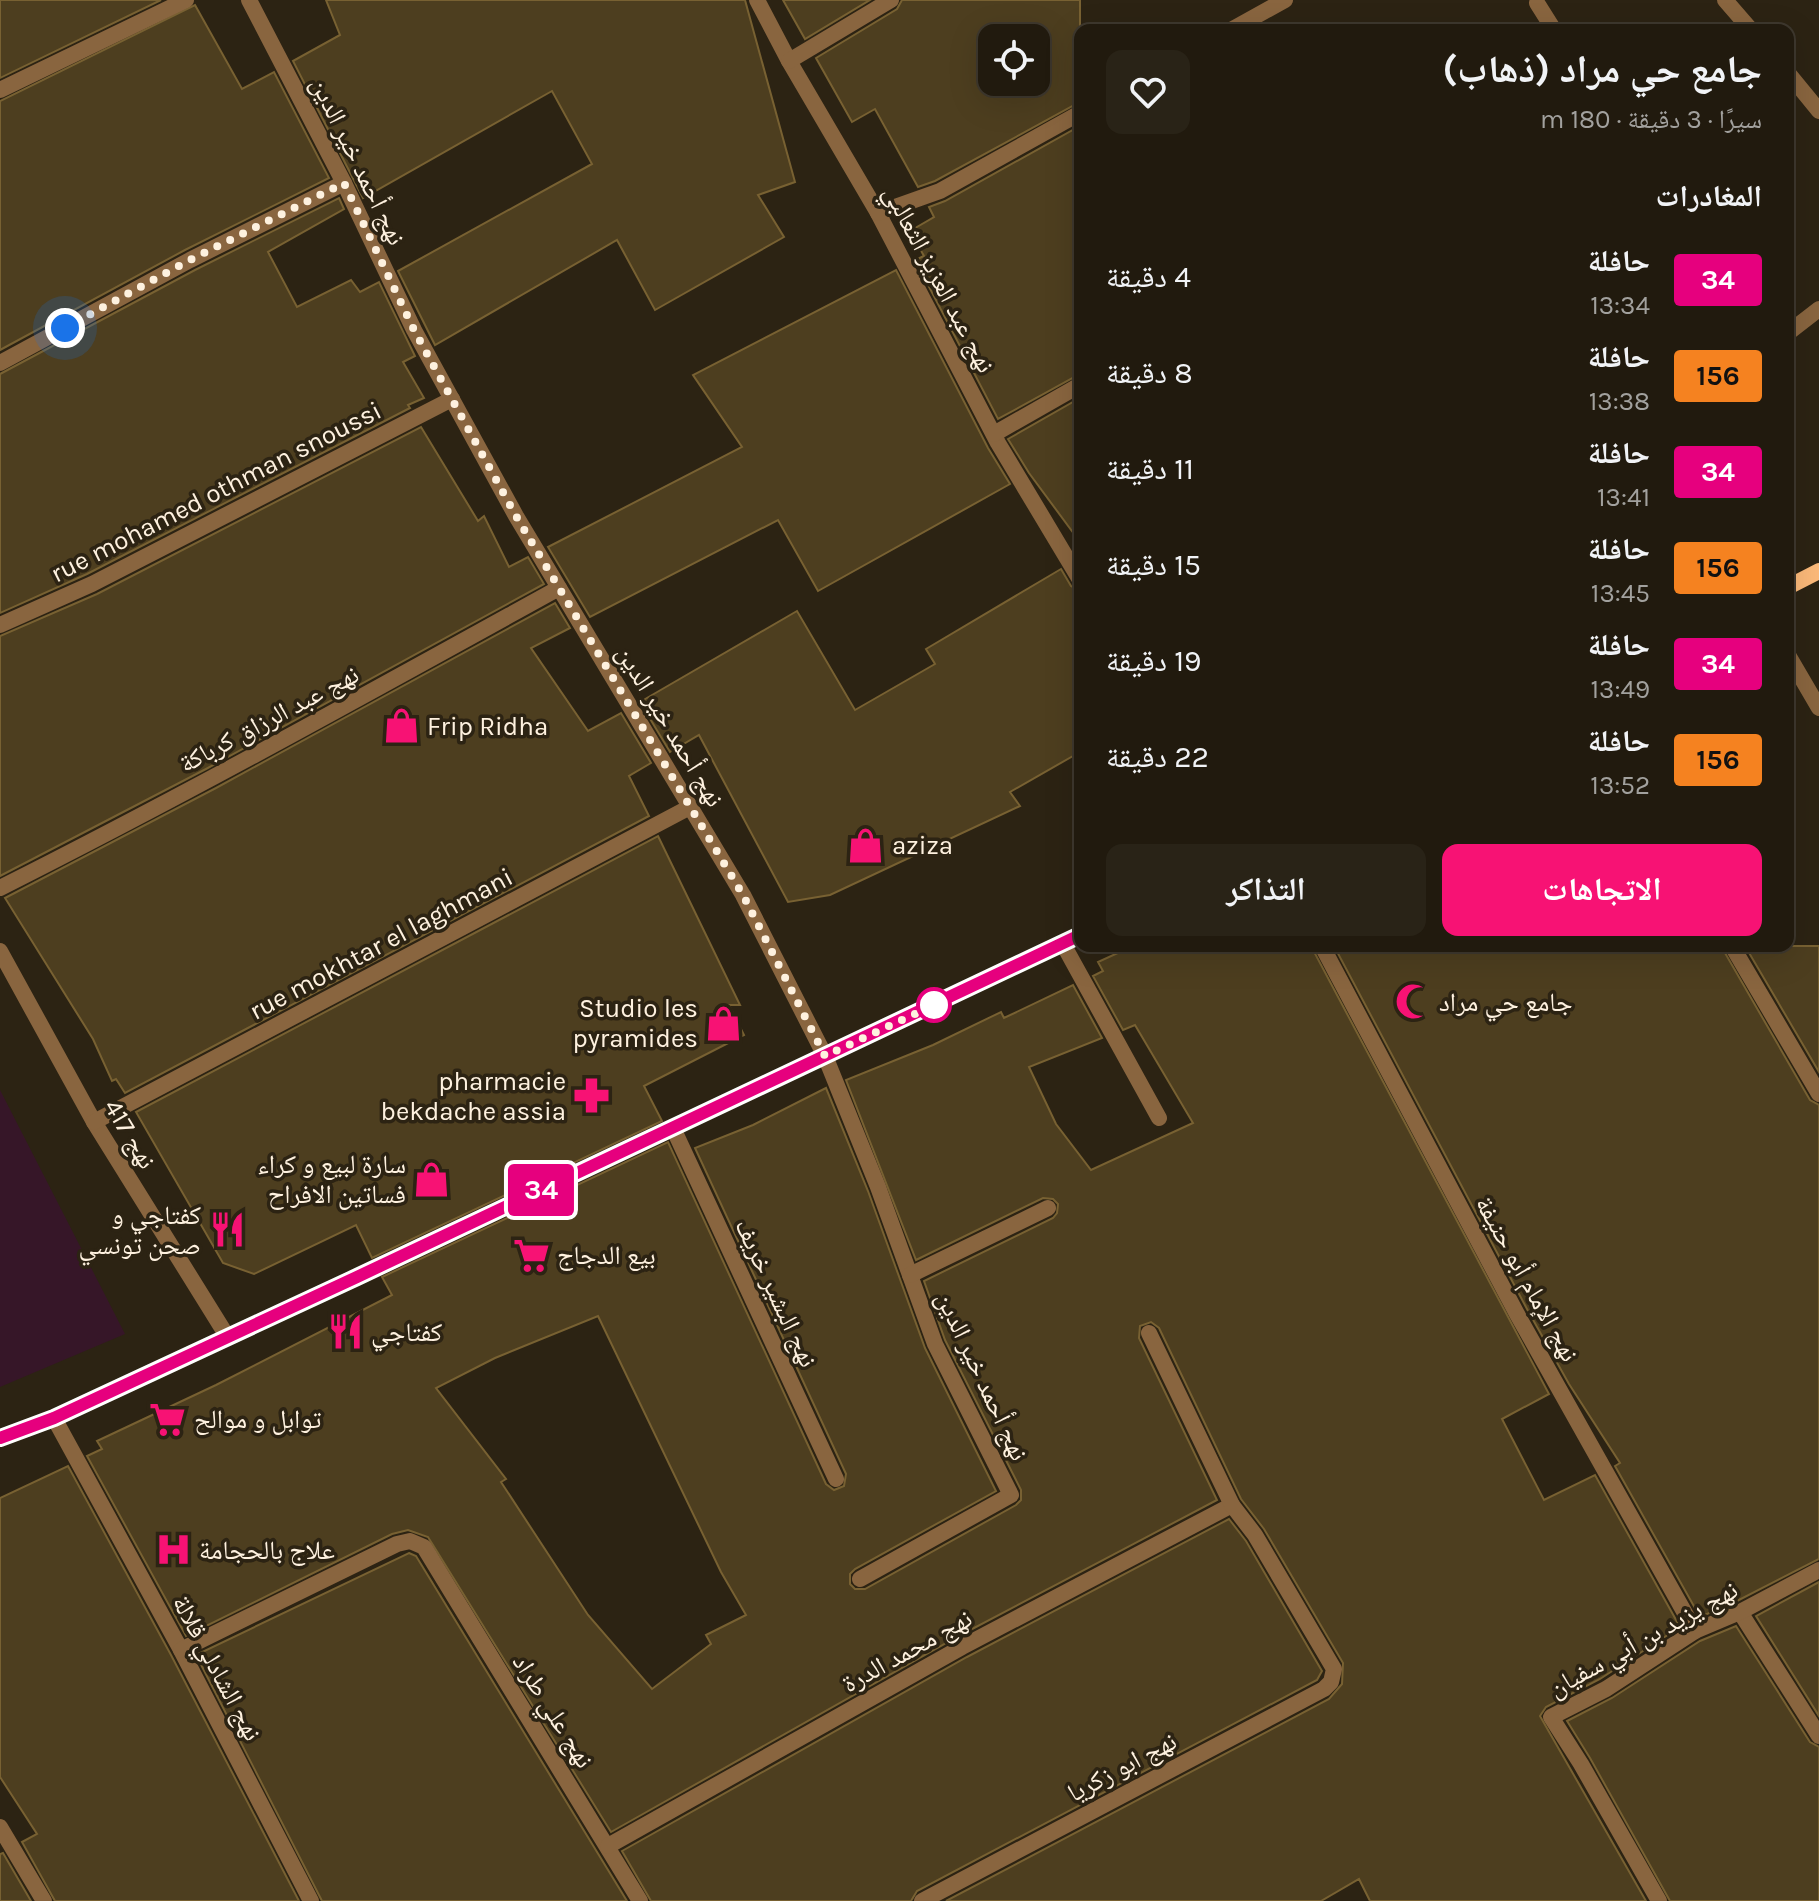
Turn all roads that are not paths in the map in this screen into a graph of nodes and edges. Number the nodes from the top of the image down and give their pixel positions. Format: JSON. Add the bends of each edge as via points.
{"nodes":[{"id":1,"x":186,"y":0,"type":"edge"},
{"id":2,"x":249,"y":0,"type":"edge"},
{"id":3,"x":757,"y":0,"type":"edge"},
{"id":4,"x":891,"y":0,"type":"edge"},
{"id":5,"x":1285,"y":0,"type":"edge"},
{"id":6,"x":1725,"y":0,"type":"edge"},
{"id":7,"x":1537,"y":3,"type":"dead end"},
{"id":8,"x":1242,"y":24,"type":"edge"},
{"id":9,"x":1550,"y":24,"type":"edge"},
{"id":10,"x":1746,"y":24,"type":"edge"},
{"id":11,"x":789,"y":61,"type":"junction"},
{"id":12,"x":1794,"y":79,"type":"edge"},
{"id":13,"x":0,"y":90,"type":"edge"},
{"id":14,"x":1817,"y":103,"type":"edge"},
{"id":15,"x":1074,"y":116,"type":"edge"},
{"id":16,"x":344,"y":183,"type":"junction"},
{"id":17,"x":878,"y":213,"type":"junction"},
{"id":18,"x":1819,"y":309,"type":"edge"},
{"id":19,"x":1794,"y":328,"type":"edge"},
{"id":20,"x":0,"y":363,"type":"edge"},
{"id":21,"x":1074,"y":388,"type":"edge"},
{"id":22,"x":452,"y":399,"type":"junction"},
{"id":23,"x":994,"y":434,"type":"junction"},
{"id":24,"x":1074,"y":570,"type":"edge"},
{"id":25,"x":1819,"y":571,"type":"edge"},
{"id":26,"x":1794,"y":584,"type":"edge"},
{"id":27,"x":559,"y":588,"type":"junction"},
{"id":28,"x":0,"y":625,"type":"edge"},
{"id":29,"x":1794,"y":665,"type":"edge"},
{"id":30,"x":1819,"y":708,"type":"edge"},
{"id":31,"x":690,"y":807,"type":"junction"},
{"id":32,"x":0,"y":888,"type":"edge"},
{"id":33,"x":1074,"y":938,"type":"edge"},
{"id":34,"x":1063,"y":944,"type":"junction"},
{"id":35,"x":0,"y":951,"type":"edge"},
{"id":36,"x":1325,"y":952,"type":"edge"},
{"id":37,"x":1736,"y":952,"type":"edge"},
{"id":38,"x":825,"y":1056,"type":"junction"},
{"id":39,"x":1819,"y":1094,"type":"edge"},
{"id":40,"x":1159,"y":1118,"type":"dead end"},
{"id":41,"x":94,"y":1122,"type":"junction"},
{"id":42,"x":673,"y":1128,"type":"junction"},
{"id":43,"x":1048,"y":1208,"type":"dead end"},
{"id":44,"x":910,"y":1275,"type":"junction"},
{"id":45,"x":1149,"y":1333,"type":"dead end"},
{"id":46,"x":227,"y":1336,"type":"junction"},
{"id":47,"x":54,"y":1418,"type":"junction"},
{"id":48,"x":0,"y":1438,"type":"edge"},
{"id":49,"x":836,"y":1479,"type":"dead end"},
{"id":50,"x":1232,"y":1505,"type":"junction"},
{"id":51,"x":1819,"y":1570,"type":"edge"},
{"id":52,"x":860,"y":1579,"type":"dead end"},
{"id":53,"x":1740,"y":1612,"type":"junction"},
{"id":54,"x":1695,"y":1631,"type":"junction"},
{"id":55,"x":181,"y":1650,"type":"junction"},
{"id":56,"x":1819,"y":1736,"type":"edge"},
{"id":57,"x":0,"y":1827,"type":"edge"},
{"id":58,"x":608,"y":1846,"type":"junction"},
{"id":59,"x":44,"y":1901,"type":"edge"},
{"id":60,"x":311,"y":1901,"type":"edge"},
{"id":61,"x":640,"y":1901,"type":"edge"},
{"id":62,"x":922,"y":1901,"type":"edge"},
{"id":63,"x":1659,"y":1901,"type":"edge"}],
"edges":[{"from":1,"to":13,"type":"street"},
{"from":2,"to":16,"type":"street","name":"نهج أحمد خير الدين"},
{"from":3,"to":11,"type":"street","name":"نهج عبد العزيز الثعالبي"},
{"from":4,"to":11,"type":"street"},
{"from":5,"to":8,"type":"street"},
{"from":6,"to":10,"type":"street"},
{"from":7,"to":9,"type":"street"},
{"from":11,"to":17,"type":"street","name":"نهج عبد العزيز الثعالبي"},
{"from":12,"to":14,"type":"street"},
{"from":15,"to":17,"type":"street","via":[[940,191]]},
{"from":16,"to":20,"type":"street"},
{"from":16,"to":22,"type":"street","name":"نهج أحمد خير الدين"},
{"from":17,"to":23,"type":"street","name":"نهج عبد العزيز الثعالبي"},
{"from":18,"to":19,"type":"street"},
{"from":21,"to":23,"type":"street"},
{"from":22,"to":27,"type":"street","name":"نهج أحمد خير الدين"},
{"from":22,"to":28,"type":"street","name":"rue mohamed othman snoussi","via":[[92,584]]},
{"from":23,"to":24,"type":"street","name":"نهج عبد العزيز الثعالبي"},
{"from":25,"to":26,"type":"street"},
{"from":27,"to":31,"type":"street","name":"نهج أحمد خير الدين"},
{"from":27,"to":32,"type":"street","name":"نهج عبد الرزاق كرباكة"},
{"from":29,"to":30,"type":"street"},
{"from":31,"to":38,"type":"street","name":"نهج أحمد خير الدين","via":[[743,895]]},
{"from":31,"to":41,"type":"street","name":"rue mokhtar el laghmani"},
{"from":33,"to":34,"type":"street"},
{"from":34,"to":38,"type":"street"},
{"from":34,"to":40,"type":"street"},
{"from":35,"to":41,"type":"street","name":"نهج 417"},
{"from":36,"to":54,"type":"street","name":"نهج الإمام أبو حنيفة","via":[[1517,1314]]},
{"from":37,"to":39,"type":"street"},
{"from":38,"to":42,"type":"street"},
{"from":38,"to":44,"type":"street","name":"نهج أحمد خير الدين"},
{"from":41,"to":46,"type":"street","name":"نهج 417"},
{"from":42,"to":46,"type":"street"},
{"from":42,"to":49,"type":"street","name":"نهج البشير خريف"},
{"from":43,"to":44,"type":"street"},
{"from":44,"to":52,"type":"street","name":"نهج أحمد خير الدين","via":[[935,1344],[1011,1495]]},
{"from":45,"to":50,"type":"street"},
{"from":46,"to":47,"type":"street"},
{"from":47,"to":48,"type":"street"},
{"from":47,"to":55,"type":"street","name":"نهج الشادلي قلالة"},
{"from":50,"to":58,"type":"street","name":"نهج محمد الدرة","via":[[962,1647]]},
{"from":50,"to":62,"type":"street","name":"نهج ابو زكريا","via":[[1334,1669],[1331,1682]]},
{"from":51,"to":53,"type":"street","name":"نهج يزيد بن أبي سفيان"},
{"from":53,"to":54,"type":"street","name":"نهج يزيد بن أبي سفيان"},
{"from":53,"to":56,"type":"street"},
{"from":54,"to":63,"type":"street","name":"نهج يزيد بن أبي سفيان","via":[[1606,1689],[1551,1717]]},
{"from":55,"to":58,"type":"street","name":"نهج علي طراد","via":[[397,1544],[410,1541],[424,1547]]},
{"from":55,"to":60,"type":"street","name":"نهج الشادلي قلالة"},
{"from":57,"to":59,"type":"street"},
{"from":58,"to":61,"type":"street","name":"نهج علي طراد"}]}
